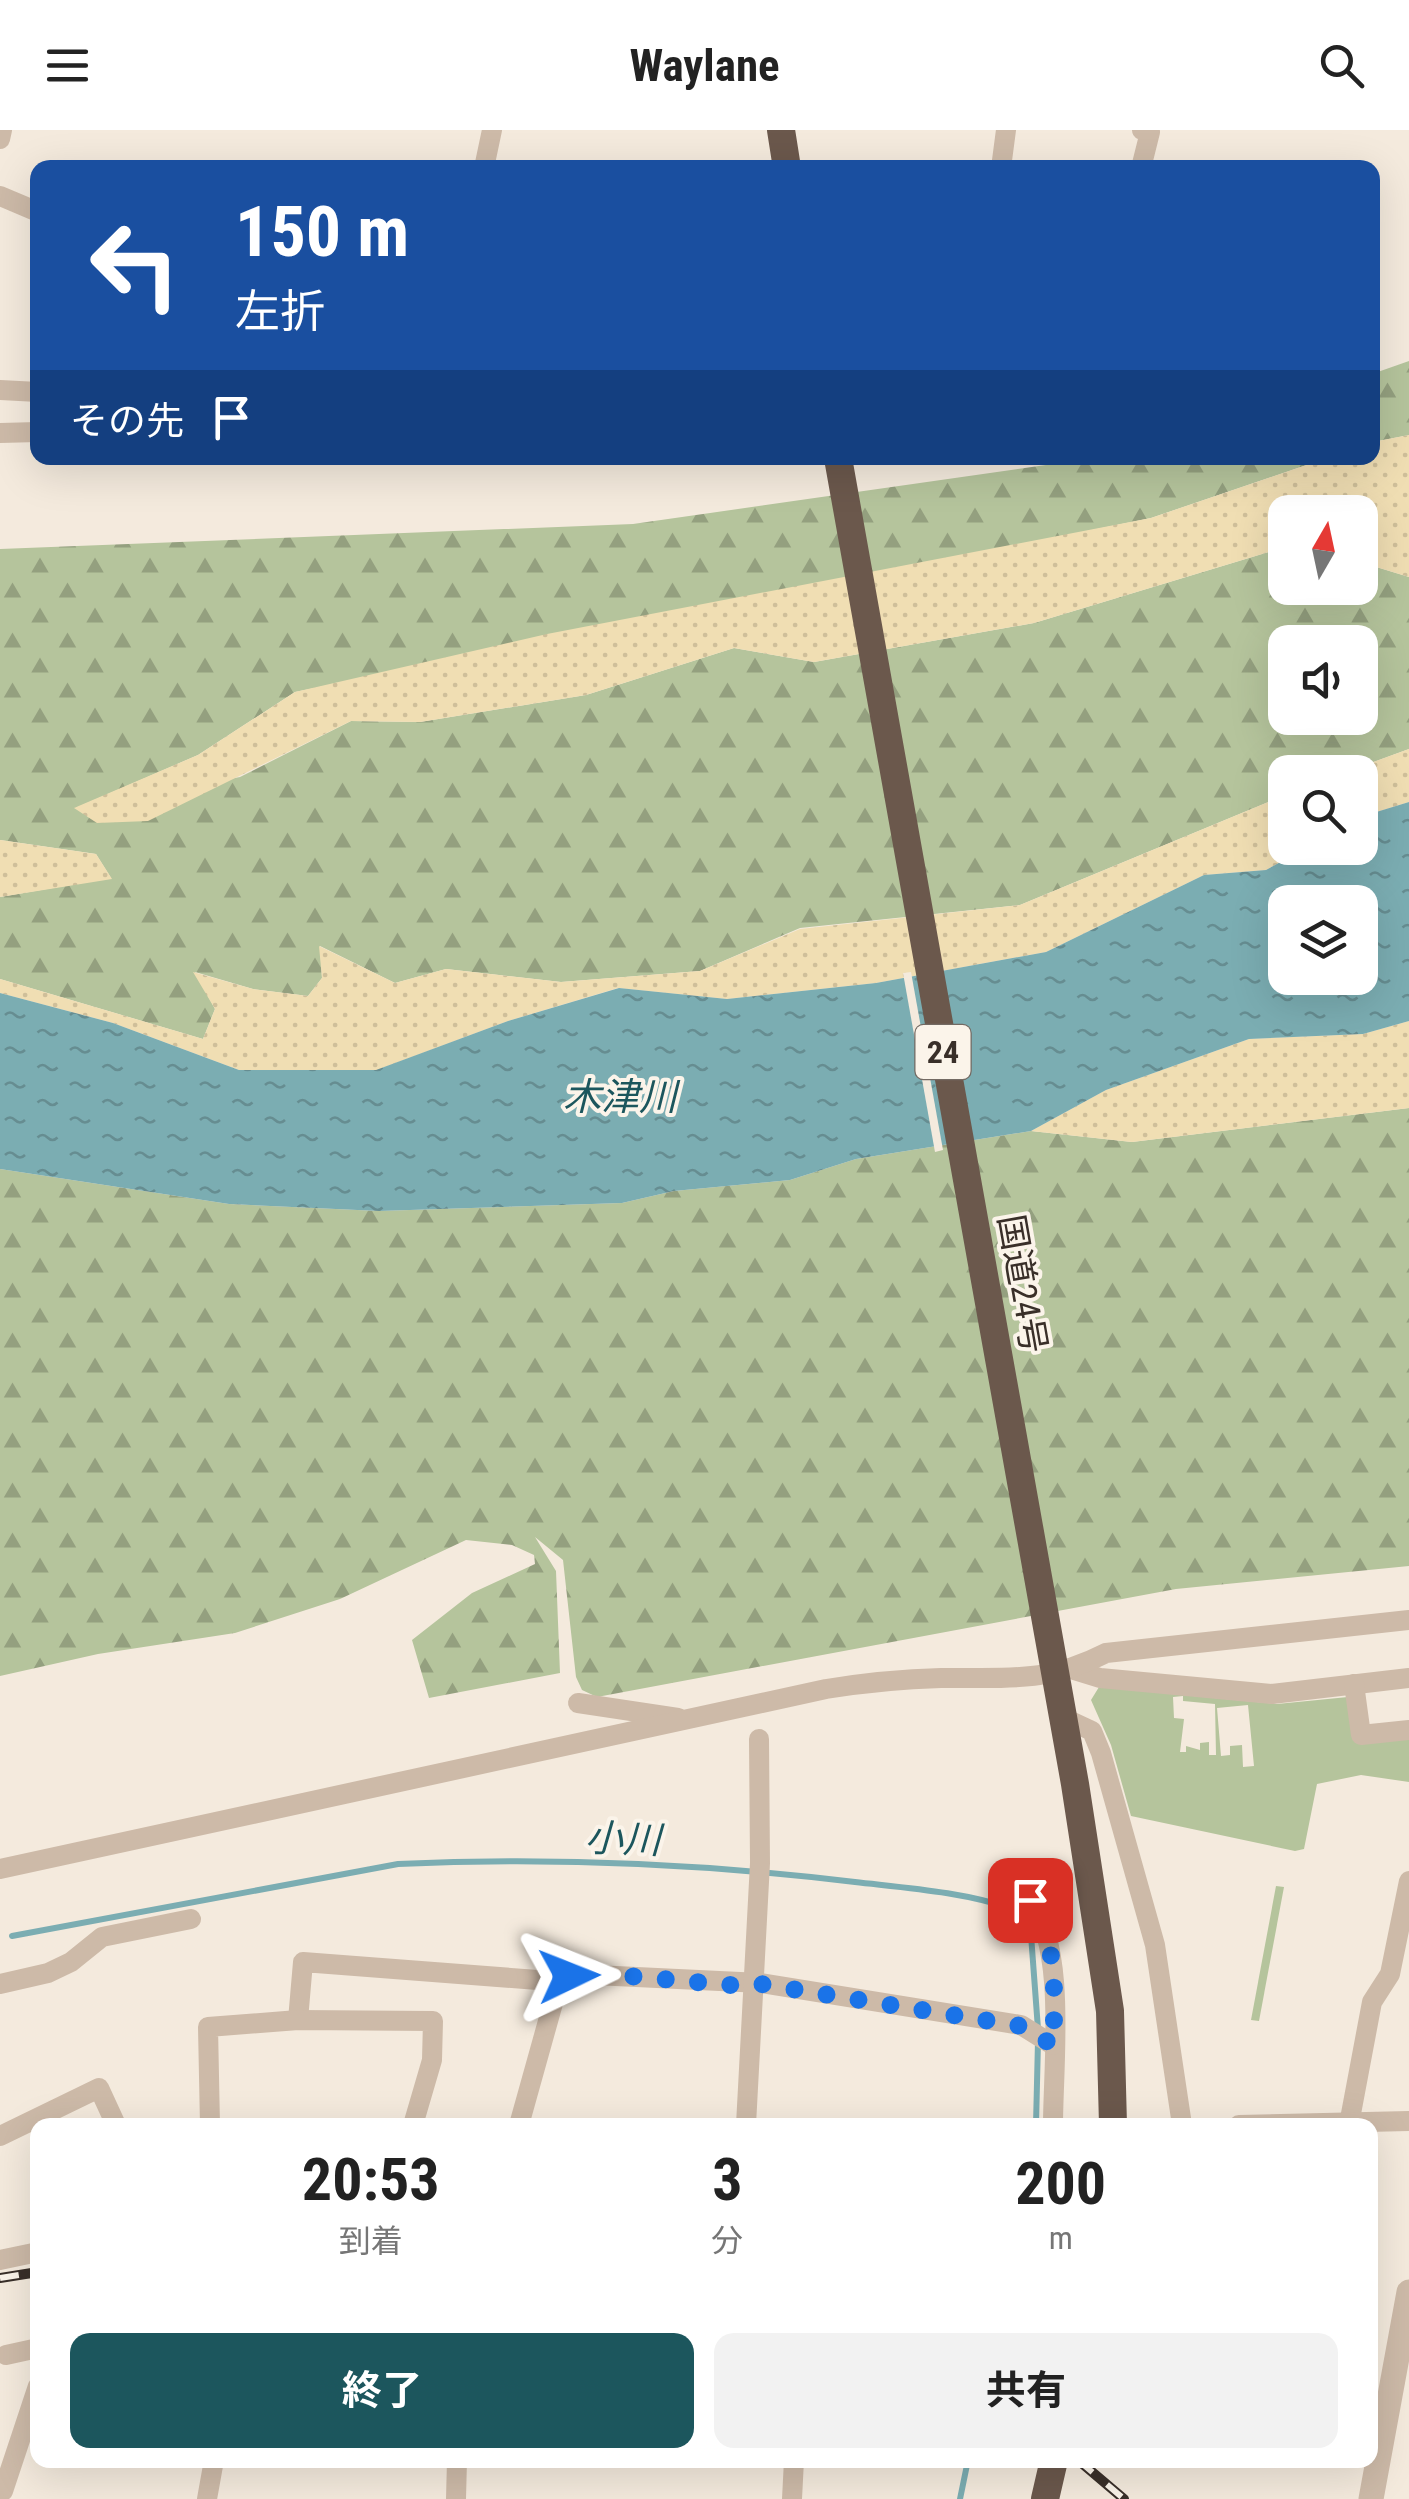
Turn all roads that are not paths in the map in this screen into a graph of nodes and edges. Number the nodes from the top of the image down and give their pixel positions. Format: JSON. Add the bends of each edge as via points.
{"nodes":[{"id":1,"x":2,"y":130,"type":"edge"},
{"id":2,"x":492,"y":130,"type":"edge"},
{"id":3,"x":782,"y":130,"type":"edge"},
{"id":4,"x":1006,"y":130,"type":"edge"},
{"id":5,"x":1142,"y":130,"type":"edge"},
{"id":6,"x":0,"y":139,"type":"edge"},
{"id":7,"x":486,"y":160,"type":"edge"},
{"id":8,"x":786,"y":160,"type":"edge"},
{"id":9,"x":1002,"y":160,"type":"edge"},
{"id":10,"x":1144,"y":160,"type":"edge"},
{"id":11,"x":0,"y":196,"type":"edge"},
{"id":12,"x":30,"y":209,"type":"edge"},
{"id":13,"x":0,"y":390,"type":"edge"},
{"id":14,"x":30,"y":392,"type":"edge"},
{"id":15,"x":30,"y":432,"type":"edge"},
{"id":16,"x":0,"y":433,"type":"edge"},
{"id":17,"x":839,"y":465,"type":"edge"},
{"id":18,"x":1409,"y":1620,"type":"edge"},
{"id":19,"x":1058,"y":1664,"type":"junction"},
{"id":20,"x":1409,"y":1678,"type":"edge"},
{"id":21,"x":1354,"y":1684,"type":"junction"},
{"id":22,"x":578,"y":1703,"type":"dead end"},
{"id":23,"x":1062,"y":1717,"type":"junction"},
{"id":24,"x":690,"y":1720,"type":"junction"},
{"id":25,"x":1409,"y":1730,"type":"edge"},
{"id":26,"x":759,"y":1739,"type":"dead end"},
{"id":27,"x":0,"y":1869,"type":"edge"},
{"id":28,"x":1409,"y":1881,"type":"edge"},
{"id":29,"x":1030,"y":1900,"type":"dead end"},
{"id":30,"x":191,"y":1919,"type":"dead end"},
{"id":31,"x":564,"y":1982,"type":"junction"},
{"id":32,"x":0,"y":1984,"type":"edge"},
{"id":33,"x":752,"y":1985,"type":"junction"},
{"id":34,"x":298,"y":2020,"type":"junction"},
{"id":35,"x":1051,"y":2043,"type":"junction"},
{"id":36,"x":37,"y":2118,"type":"edge"},
{"id":37,"x":113,"y":2118,"type":"edge"},
{"id":38,"x":210,"y":2118,"type":"edge"},
{"id":39,"x":415,"y":2118,"type":"edge"},
{"id":40,"x":521,"y":2118,"type":"edge"},
{"id":41,"x":746,"y":2118,"type":"edge"},
{"id":42,"x":1054,"y":2118,"type":"edge"},
{"id":43,"x":1112,"y":2118,"type":"edge"},
{"id":44,"x":1181,"y":2118,"type":"edge"},
{"id":45,"x":1350,"y":2118,"type":"edge"},
{"id":46,"x":1378,"y":2119,"type":"edge"},
{"id":47,"x":1409,"y":2120,"type":"edge"},
{"id":48,"x":30,"y":2121,"type":"edge"},
{"id":49,"x":0,"y":2136,"type":"edge"},
{"id":50,"x":30,"y":2254,"type":"edge"},
{"id":51,"x":0,"y":2260,"type":"edge"},
{"id":52,"x":1409,"y":2292,"type":"edge"},
{"id":53,"x":30,"y":2350,"type":"edge"},
{"id":54,"x":6,"y":2355,"type":"dead end"},
{"id":55,"x":30,"y":2409,"type":"edge"},
{"id":56,"x":1378,"y":2465,"type":"edge"},
{"id":57,"x":213,"y":2468,"type":"edge"},
{"id":58,"x":459,"y":2468,"type":"edge"},
{"id":59,"x":794,"y":2468,"type":"edge"},
{"id":60,"x":1053,"y":2468,"type":"edge"},
{"id":61,"x":1378,"y":2468,"type":"edge"},
{"id":62,"x":2,"y":2491,"type":"dead end"},
{"id":63,"x":462,"y":2498,"type":"edge"},
{"id":64,"x":207,"y":2499,"type":"edge"},
{"id":65,"x":792,"y":2499,"type":"edge"},
{"id":66,"x":1044,"y":2499,"type":"edge"},
{"id":67,"x":1372,"y":2499,"type":"edge"}],
"edges":[{"from":1,"to":6,"type":"street"},
{"from":2,"to":7,"type":"street"},
{"from":3,"to":8,"type":"highway"},
{"from":4,"to":9,"type":"street"},
{"from":5,"to":10,"type":"street","via":[[1150,132]]},
{"from":11,"to":12,"type":"street"},
{"from":13,"to":14,"type":"street"},
{"from":15,"to":16,"type":"street"},
{"from":17,"to":19,"type":"highway","name":"国道24号","number":"24"},
{"from":18,"to":19,"type":"street"},
{"from":19,"to":21,"type":"street","via":[[1100,1678],[1272,1694]]},
{"from":19,"to":23,"type":"highway","name":"国道24号","number":"24"},
{"from":19,"to":24,"type":"street","via":[[837,1687]]},
{"from":20,"to":21,"type":"street"},
{"from":21,"to":25,"type":"street","via":[[1361,1736]]},
{"from":22,"to":24,"type":"street"},
{"from":23,"to":43,"type":"highway","name":"国道24号","number":"24","via":[[1106,1982]]},
{"from":23,"to":44,"type":"street","via":[[1092,1731],[1101,1753],[1155,1945]]},
{"from":24,"to":27,"type":"street"},
{"from":26,"to":33,"type":"street"},
{"from":28,"to":45,"type":"street","via":[[1390,1974],[1372,2002]]},
{"from":29,"to":35,"type":"street","via":[[1050,1952]]},
{"from":30,"to":32,"type":"street","via":[[102,1937],[48,1974]]},
{"from":31,"to":33,"type":"street","via":[[586,1972]]},
{"from":31,"to":34,"type":"street","via":[[303,1962]]},
{"from":31,"to":40,"type":"street","via":[[543,2029]]},
{"from":33,"to":35,"type":"street","via":[[1028,2028]]},
{"from":33,"to":41,"type":"street"},
{"from":34,"to":38,"type":"street","via":[[208,2028]]},
{"from":34,"to":39,"type":"street","via":[[433,2021],[432,2060]]},
{"from":35,"to":42,"type":"street"},
{"from":36,"to":37,"type":"street","via":[[99,2088]]},
{"from":46,"to":47,"type":"street"},
{"from":48,"to":49,"type":"street"},
{"from":50,"to":51,"type":"street"},
{"from":52,"to":56,"type":"street"},
{"from":53,"to":54,"type":"street"},
{"from":55,"to":62,"type":"street"},
{"from":57,"to":64,"type":"street"},
{"from":58,"to":63,"type":"street"},
{"from":59,"to":65,"type":"street"},
{"from":60,"to":66,"type":"highway"},
{"from":61,"to":67,"type":"street"}]}
